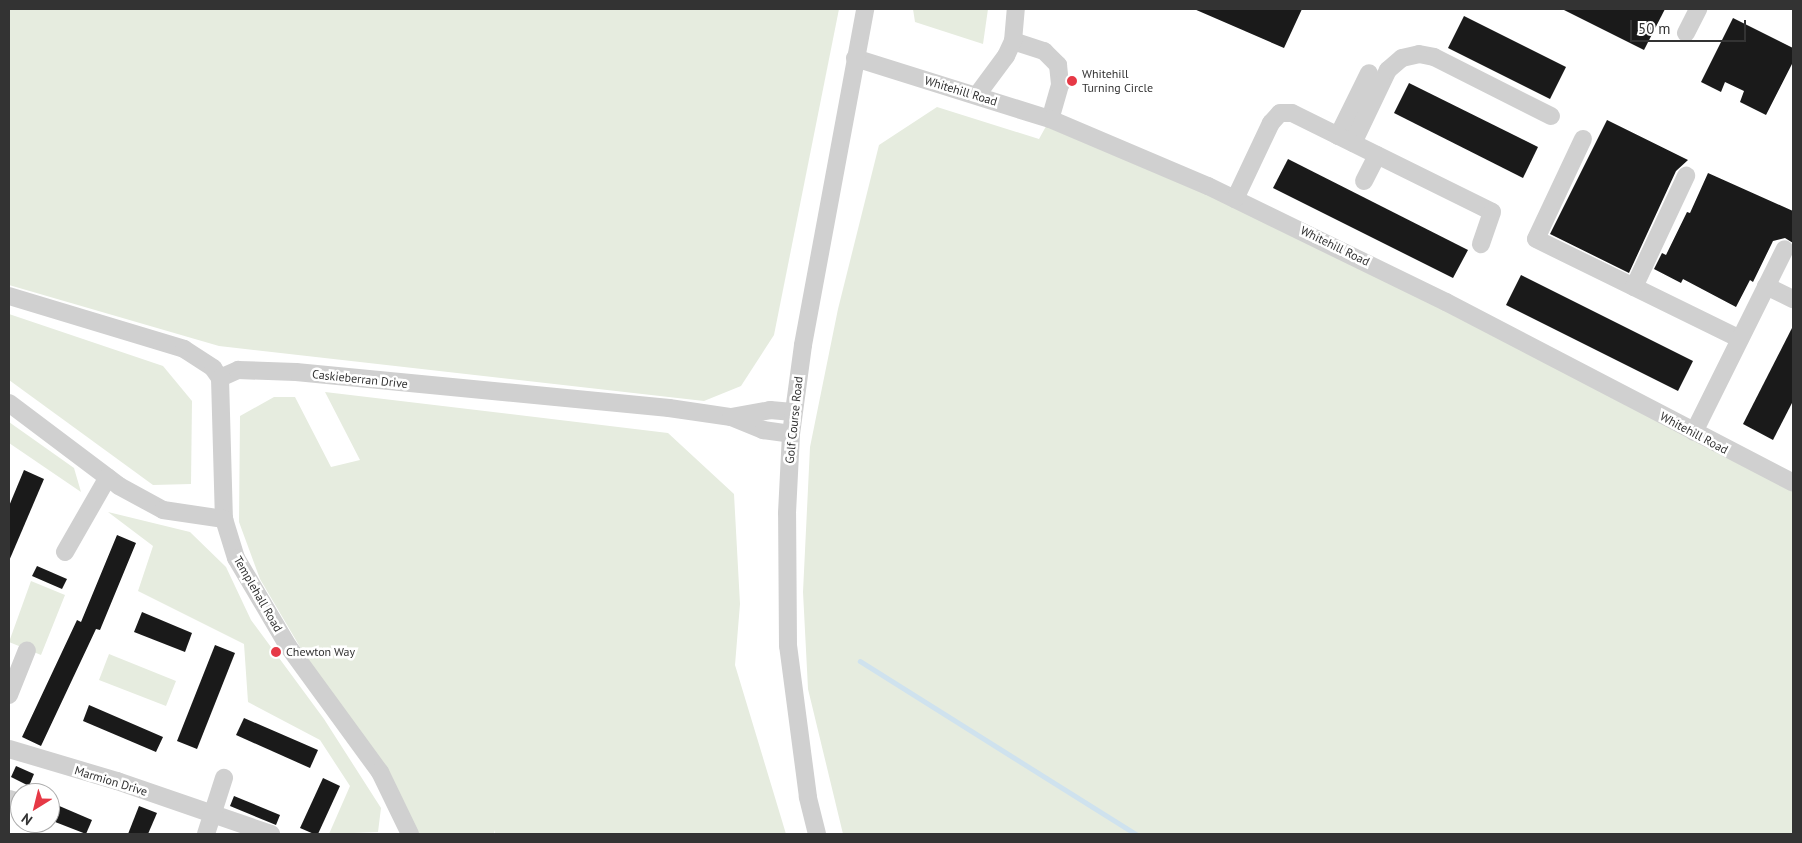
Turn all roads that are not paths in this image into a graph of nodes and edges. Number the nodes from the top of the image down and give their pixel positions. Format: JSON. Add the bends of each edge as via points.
{"nodes":[{"id":1,"x":866,"y":9,"type":"edge"},
{"id":2,"x":1016,"y":9,"type":"edge"},
{"id":3,"x":1698,"y":9,"type":"edge"},
{"id":4,"x":1686,"y":33,"type":"dead end"},
{"id":5,"x":1013,"y":41,"type":"junction"},
{"id":6,"x":855,"y":58,"type":"junction"},
{"id":7,"x":1369,"y":72,"type":"dead end"},
{"id":8,"x":976,"y":95,"type":"junction"},
{"id":9,"x":1551,"y":116,"type":"dead end"},
{"id":10,"x":1050,"y":119,"type":"junction"},
{"id":11,"x":1583,"y":139,"type":"dead end"},
{"id":12,"x":1345,"y":140,"type":"junction"},
{"id":13,"x":1377,"y":155,"type":"junction"},
{"id":14,"x":1686,"y":176,"type":"dead end"},
{"id":15,"x":1364,"y":181,"type":"dead end"},
{"id":16,"x":1236,"y":199,"type":"junction"},
{"id":17,"x":1481,"y":244,"type":"dead end"},
{"id":18,"x":1785,"y":249,"type":"dead end"},
{"id":19,"x":1766,"y":286,"type":"junction"},
{"id":20,"x":1634,"y":287,"type":"junction"},
{"id":21,"x":9,"y":296,"type":"edge"},
{"id":22,"x":1793,"y":299,"type":"edge"},
{"id":23,"x":1740,"y":339,"type":"junction"},
{"id":24,"x":220,"y":378,"type":"junction"},
{"id":25,"x":9,"y":402,"type":"edge"},
{"id":26,"x":793,"y":412,"type":"junction"},
{"id":27,"x":731,"y":417,"type":"junction"},
{"id":28,"x":1694,"y":432,"type":"junction"},
{"id":29,"x":792,"y":434,"type":"junction"},
{"id":30,"x":108,"y":477,"type":"junction"},
{"id":31,"x":1793,"y":483,"type":"edge"},
{"id":32,"x":224,"y":519,"type":"junction"},
{"id":33,"x":65,"y":552,"type":"dead end"},
{"id":34,"x":27,"y":650,"type":"dead end"},
{"id":35,"x":9,"y":695,"type":"edge"},
{"id":36,"x":9,"y":749,"type":"edge"},
{"id":37,"x":224,"y":778,"type":"dead end"},
{"id":38,"x":213,"y":813,"type":"junction"},
{"id":39,"x":206,"y":834,"type":"edge"},
{"id":40,"x":271,"y":834,"type":"edge"},
{"id":41,"x":409,"y":834,"type":"edge"},
{"id":42,"x":817,"y":834,"type":"edge"}],
"edges":[{"from":1,"to":6,"type":"street","name":"Golf Course Road"},
{"from":2,"to":5,"type":"street"},
{"from":3,"to":4,"type":"street"},
{"from":5,"to":8,"type":"street","via":[[999,70]]},
{"from":5,"to":10,"type":"street","via":[[1044,52],[1058,65],[1060,85]]},
{"from":6,"to":8,"type":"street","name":"Whitehill Road"},
{"from":6,"to":26,"type":"street","name":"Golf Course Road"},
{"from":7,"to":12,"type":"street"},
{"from":8,"to":10,"type":"street","name":"Whitehill Road"},
{"from":9,"to":12,"type":"street","via":[[1434,57],[1419,54],[1402,58],[1388,70]]},
{"from":10,"to":16,"type":"street","name":"Whitehill Road"},
{"from":11,"to":20,"type":"street","via":[[1536,239]]},
{"from":12,"to":13,"type":"street"},
{"from":12,"to":16,"type":"street","via":[[1292,113],[1280,113],[1271,123]]},
{"from":13,"to":15,"type":"street"},
{"from":13,"to":17,"type":"street","via":[[1492,212]]},
{"from":14,"to":20,"type":"street"},
{"from":16,"to":28,"type":"street","name":"Whitehill Road","via":[[1446,302]]},
{"from":18,"to":19,"type":"street"},
{"from":19,"to":22,"type":"street"},
{"from":19,"to":23,"type":"street"},
{"from":20,"to":23,"type":"street"},
{"from":21,"to":24,"type":"street","via":[[184,348],[213,368]]},
{"from":23,"to":28,"type":"street"},
{"from":24,"to":27,"type":"street","name":"Caskieberran Drive","via":[[238,370],[296,372]]},
{"from":24,"to":32,"type":"street","name":"Templehall Road"},
{"from":25,"to":30,"type":"street"},
{"from":26,"to":27,"type":"street","name":"Caskieberran Drive","via":[[770,410]]},
{"from":26,"to":29,"type":"street","name":"Golf Course Road"},
{"from":27,"to":29,"type":"street","name":"Caskieberran Drive","via":[[763,430]]},
{"from":28,"to":31,"type":"street","name":"Whitehill Road"},
{"from":29,"to":42,"type":"street","name":"Golf Course Road","via":[[787,513],[788,646],[808,797]]},
{"from":30,"to":32,"type":"street","via":[[163,510]]},
{"from":30,"to":33,"type":"street"},
{"from":32,"to":41,"type":"street","name":"Templehall Road","via":[[236,558],[288,646],[380,772]]},
{"from":34,"to":35,"type":"street"},
{"from":36,"to":38,"type":"street","name":"Marmion Drive"},
{"from":37,"to":38,"type":"street"},
{"from":38,"to":39,"type":"street"},
{"from":38,"to":40,"type":"street","name":"Marmion Drive"}]}
